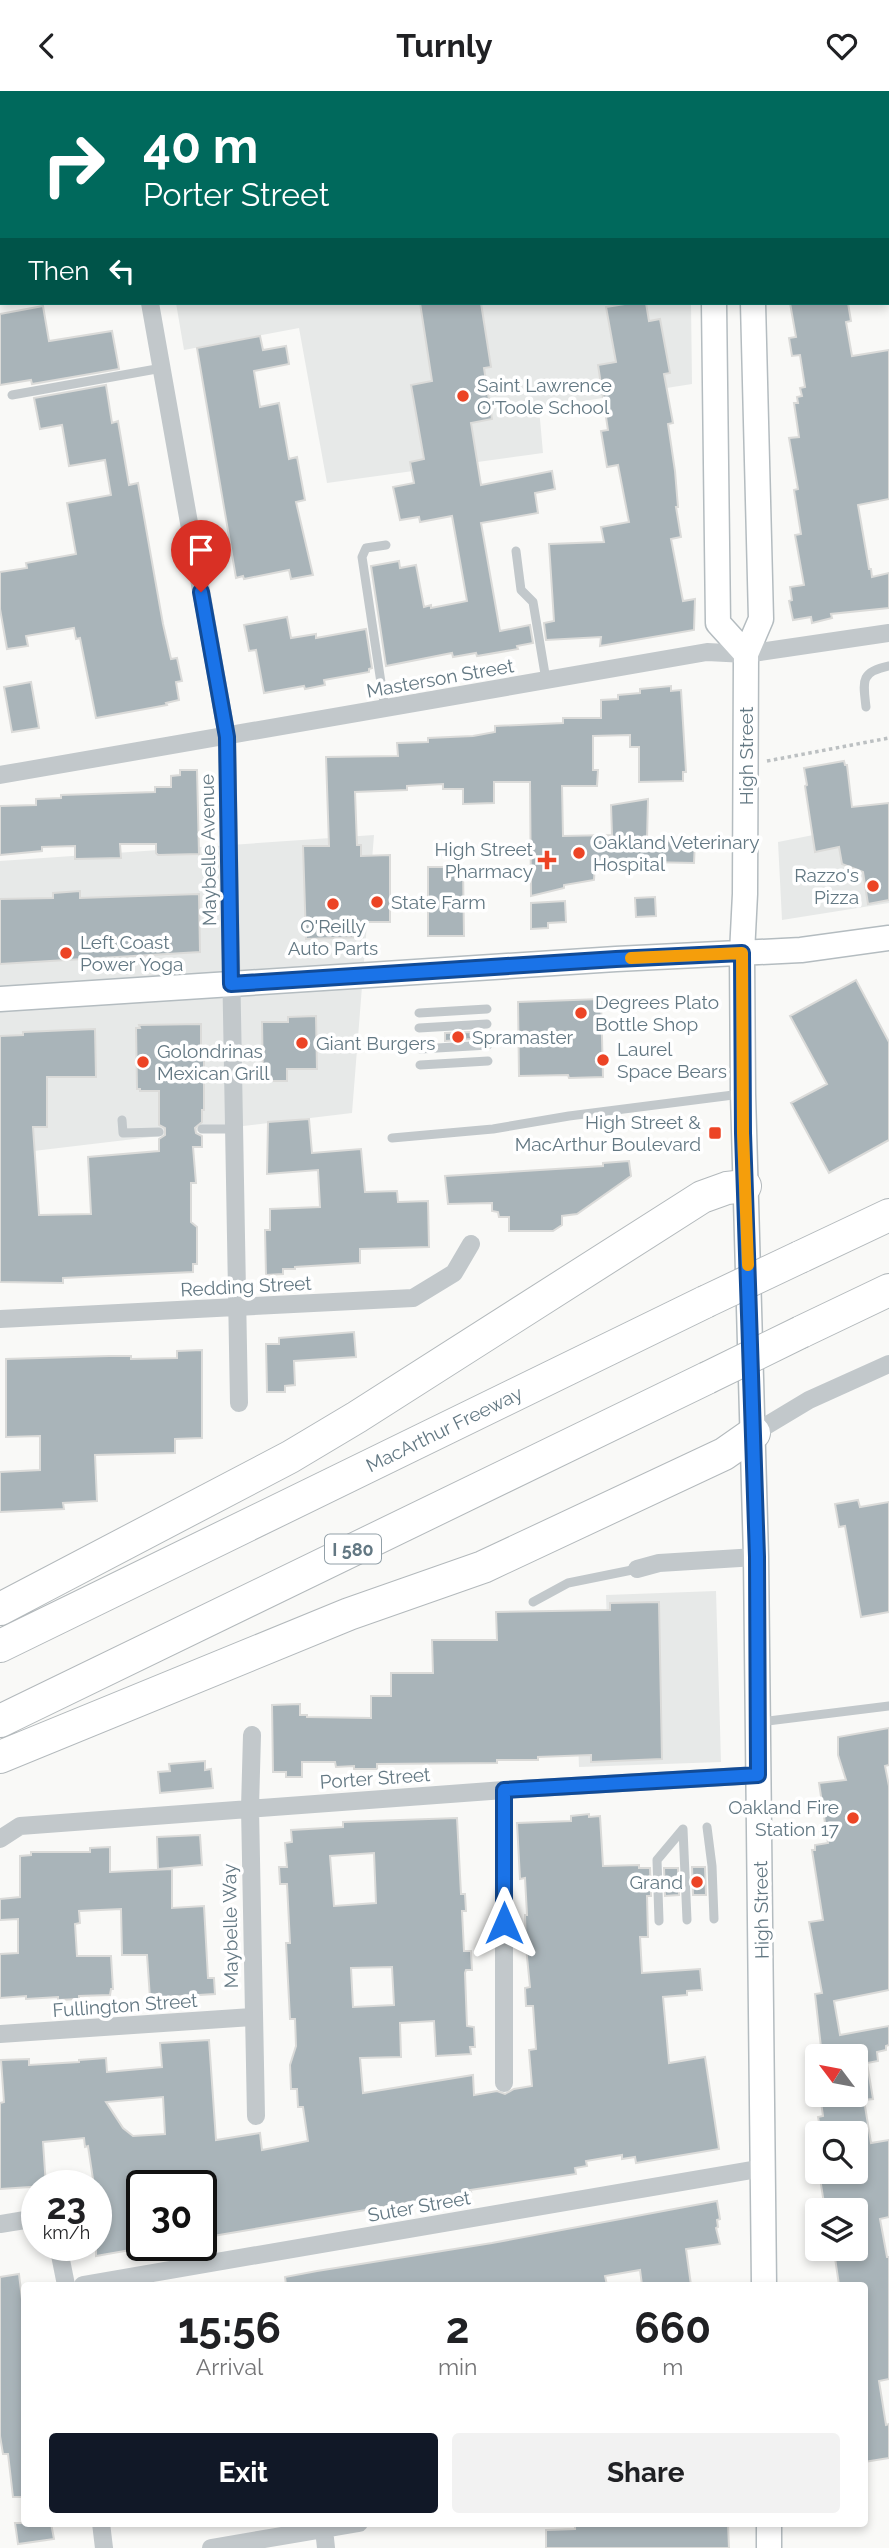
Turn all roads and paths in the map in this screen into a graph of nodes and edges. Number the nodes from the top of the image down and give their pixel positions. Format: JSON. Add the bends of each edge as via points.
{"nodes":[{"id":1,"x":150,"y":305,"type":"edge"},
{"id":2,"x":713,"y":305,"type":"edge"},
{"id":3,"x":753,"y":305,"type":"edge"},
{"id":4,"x":162,"y":368,"type":"junction"},
{"id":5,"x":12,"y":395,"type":"dead end"},
{"id":6,"x":386,"y":545,"type":"dead end"},
{"id":7,"x":516,"y":551,"type":"dead end"},
{"id":8,"x":889,"y":633,"type":"edge"},
{"id":9,"x":746,"y":653,"type":"junction"},
{"id":10,"x":889,"y":666,"type":"edge"},
{"id":11,"x":546,"y":680,"type":"junction"},
{"id":12,"x":866,"y":707,"type":"dead end"},
{"id":13,"x":385,"y":709,"type":"junction"},
{"id":14,"x":227,"y":737,"type":"junction"},
{"id":15,"x":889,"y":739,"type":"edge"},
{"id":16,"x":746,"y":765,"type":"junction"},
{"id":17,"x":0,"y":775,"type":"edge"},
{"id":18,"x":889,"y":938,"type":"edge"},
{"id":19,"x":742,"y":953,"type":"junction"},
{"id":20,"x":231,"y":984,"type":"junction"},
{"id":21,"x":0,"y":999,"type":"edge"},
{"id":22,"x":487,"y":1009,"type":"dead end"},
{"id":23,"x":419,"y":1013,"type":"dead end"},
{"id":24,"x":487,"y":1024,"type":"dead end"},
{"id":25,"x":419,"y":1028,"type":"dead end"},
{"id":26,"x":488,"y":1045,"type":"dead end"},
{"id":27,"x":420,"y":1049,"type":"dead end"},
{"id":28,"x":488,"y":1061,"type":"dead end"},
{"id":29,"x":420,"y":1065,"type":"dead end"},
{"id":30,"x":743,"y":1094,"type":"junction"},
{"id":31,"x":122,"y":1120,"type":"dead end"},
{"id":32,"x":202,"y":1129,"type":"dead end"},
{"id":33,"x":234,"y":1129,"type":"junction"},
{"id":34,"x":159,"y":1132,"type":"dead end"},
{"id":35,"x":392,"y":1138,"type":"dead end"},
{"id":36,"x":745,"y":1186,"type":"junction"},
{"id":37,"x":889,"y":1215,"type":"edge"},
{"id":38,"x":471,"y":1244,"type":"dead end"},
{"id":39,"x":889,"y":1290,"type":"edge"},
{"id":40,"x":889,"y":1298,"type":"edge"},
{"id":41,"x":237,"y":1307,"type":"junction"},
{"id":42,"x":0,"y":1319,"type":"edge"},
{"id":43,"x":801,"y":1332,"type":"junction"},
{"id":44,"x":889,"y":1364,"type":"edge"},
{"id":45,"x":239,"y":1403,"type":"dead end"},
{"id":46,"x":754,"y":1433,"type":"junction"},
{"id":47,"x":757,"y":1557,"type":"junction"},
{"id":48,"x":637,"y":1569,"type":"joint"},
{"id":49,"x":533,"y":1602,"type":"dead end"},
{"id":50,"x":0,"y":1609,"type":"edge"},
{"id":51,"x":0,"y":1646,"type":"edge"},
{"id":52,"x":889,"y":1706,"type":"edge"},
{"id":53,"x":0,"y":1721,"type":"edge"},
{"id":54,"x":758,"y":1722,"type":"junction"},
{"id":55,"x":252,"y":1735,"type":"dead end"},
{"id":56,"x":0,"y":1757,"type":"edge"},
{"id":57,"x":758,"y":1775,"type":"junction"},
{"id":58,"x":504,"y":1790,"type":"junction"},
{"id":59,"x":250,"y":1808,"type":"junction"},
{"id":60,"x":707,"y":1827,"type":"dead end"},
{"id":61,"x":0,"y":1839,"type":"edge"},
{"id":62,"x":714,"y":1919,"type":"dead end"},
{"id":63,"x":687,"y":1920,"type":"dead end"},
{"id":64,"x":659,"y":1921,"type":"dead end"},
{"id":65,"x":252,"y":2017,"type":"junction"},
{"id":66,"x":0,"y":2034,"type":"edge"},
{"id":67,"x":504,"y":2083,"type":"dead end"},
{"id":68,"x":256,"y":2116,"type":"dead end"},
{"id":69,"x":763,"y":2168,"type":"junction"},
{"id":70,"x":21,"y":2221,"type":"edge"},
{"id":71,"x":0,"y":2224,"type":"edge"},
{"id":72,"x":61,"y":2261,"type":"edge"},
{"id":73,"x":65,"y":2282,"type":"edge"},
{"id":74,"x":100,"y":2282,"type":"edge"},
{"id":75,"x":764,"y":2282,"type":"edge"},
{"id":76,"x":101,"y":2527,"type":"edge"},
{"id":77,"x":336,"y":2527,"type":"edge"},
{"id":78,"x":769,"y":2527,"type":"edge"},
{"id":79,"x":324,"y":2529,"type":"junction"},
{"id":80,"x":104,"y":2548,"type":"edge"},
{"id":81,"x":211,"y":2548,"type":"edge"},
{"id":82,"x":326,"y":2548,"type":"edge"},
{"id":83,"x":769,"y":2548,"type":"edge"}],
"edges":[{"from":1,"to":4,"type":"street","name":"Maybelle Avenue"},
{"from":2,"to":9,"type":"main road","via":[[719,623]]},
{"from":3,"to":9,"type":"main road","name":"High Street","via":[[761,619]]},
{"from":4,"to":5,"type":"lane"},
{"from":4,"to":14,"type":"street","name":"Maybelle Avenue"},
{"from":6,"to":13,"type":"lane","via":[[366,548],[362,557]]},
{"from":7,"to":11,"type":"lane","via":[[521,590],[533,602]]},
{"from":8,"to":9,"type":"street","name":"Masterson Street"},
{"from":9,"to":11,"type":"street","name":"Masterson Street","via":[[708,652]]},
{"from":9,"to":16,"type":"main road","name":"High Street"},
{"from":10,"to":12,"type":"lane","via":[[867,675],[863,684]]},
{"from":11,"to":13,"type":"street","name":"Masterson Street"},
{"from":13,"to":14,"type":"street","name":"Masterson Street"},
{"from":14,"to":17,"type":"street","name":"Masterson Street"},
{"from":14,"to":20,"type":"street","name":"Maybelle Avenue"},
{"from":15,"to":16,"type":"path"},
{"from":16,"to":19,"type":"main road","name":"High Street"},
{"from":18,"to":19,"type":"main road","via":[[808,950]]},
{"from":19,"to":20,"type":"main road"},
{"from":19,"to":30,"type":"main road","name":"High Street"},
{"from":20,"to":21,"type":"main road"},
{"from":20,"to":33,"type":"street","name":"Maybelle Avenue"},
{"from":22,"to":23,"type":"lane"},
{"from":24,"to":25,"type":"lane"},
{"from":26,"to":27,"type":"lane"},
{"from":28,"to":29,"type":"lane"},
{"from":30,"to":35,"type":"lane","via":[[493,1129]]},
{"from":30,"to":36,"type":"main road","name":"High Street"},
{"from":31,"to":34,"type":"lane","via":[[122,1133]]},
{"from":32,"to":33,"type":"lane"},
{"from":33,"to":41,"type":"street","name":"Maybelle Avenue"},
{"from":36,"to":46,"type":"main road","name":"High Street"},
{"from":36,"to":50,"type":"highway","via":[[702,1197],[290,1457]]},
{"from":37,"to":51,"type":"highway","name":"MacArthur Freeway","bridge":true},
{"from":38,"to":41,"type":"street","name":"Redding Street","via":[[454,1273],[413,1298]]},
{"from":39,"to":43,"type":"highway","number":"I 580"},
{"from":40,"to":43,"type":"highway"},
{"from":41,"to":42,"type":"street","name":"Redding Street"},
{"from":41,"to":45,"type":"street","name":"Maybelle Avenue"},
{"from":43,"to":53,"type":"highway","number":"I 580","bridge":true},
{"from":44,"to":46,"type":"street","via":[[809,1400]]},
{"from":46,"to":47,"type":"main road","name":"High Street"},
{"from":46,"to":56,"type":"highway","via":[[724,1454],[483,1567],[349,1614]]},
{"from":47,"to":48,"type":"street","via":[[659,1563]]},
{"from":47,"to":54,"type":"main road","name":"High Street"},
{"from":48,"to":49,"type":"lane","via":[[568,1583]]},
{"from":52,"to":54,"type":"lane"},
{"from":54,"to":57,"type":"main road","name":"High Street"},
{"from":55,"to":59,"type":"street","name":"Maybelle Way"},
{"from":57,"to":58,"type":"street","name":"Porter Street"},
{"from":57,"to":69,"type":"main road","name":"High Street"},
{"from":58,"to":59,"type":"street","name":"Porter Street"},
{"from":58,"to":67,"type":"street"},
{"from":59,"to":61,"type":"street","name":"Porter Street","via":[[20,1826]]},
{"from":59,"to":65,"type":"street","name":"Maybelle Way"},
{"from":60,"to":62,"type":"lane"},
{"from":63,"to":64,"type":"lane","via":[[683,1829],[657,1860]]},
{"from":65,"to":66,"type":"street","name":"Fullington Street"},
{"from":65,"to":68,"type":"street","name":"Maybelle Way"},
{"from":69,"to":74,"type":"street","name":"Suter Street"},
{"from":69,"to":75,"type":"main road","name":"High Street"},
{"from":70,"to":71,"type":"street"},
{"from":72,"to":73,"type":"street"},
{"from":76,"to":80,"type":"street"},
{"from":77,"to":79,"type":"street"},
{"from":78,"to":83,"type":"main road"},
{"from":79,"to":81,"type":"street"},
{"from":79,"to":82,"type":"street"}]}
